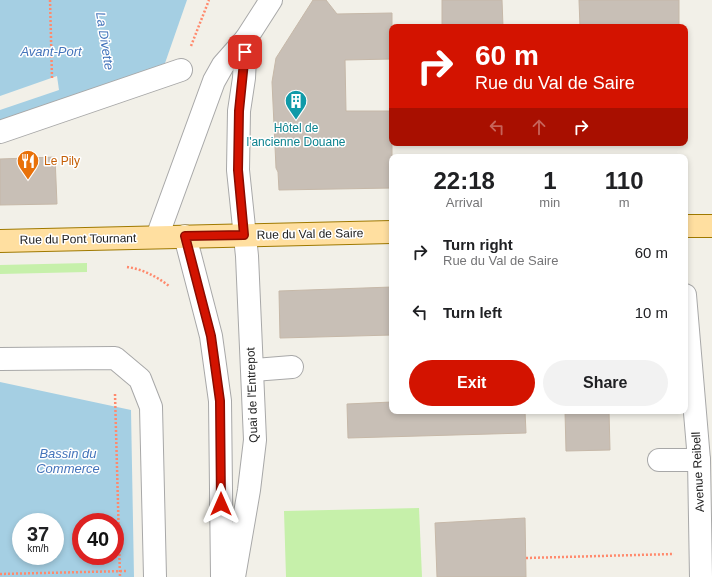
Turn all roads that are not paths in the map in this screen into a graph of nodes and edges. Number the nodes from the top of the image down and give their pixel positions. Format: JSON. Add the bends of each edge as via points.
{"nodes":[{"id":1,"x":271,"y":0,"type":"edge"},
{"id":2,"x":246,"y":39,"type":"junction"},
{"id":3,"x":181,"y":70,"type":"road end"},
{"id":4,"x":0,"y":132,"type":"edge"},
{"id":5,"x":688,"y":226,"type":"edge"},
{"id":6,"x":712,"y":226,"type":"edge"},
{"id":7,"x":389,"y":232,"type":"edge"},
{"id":8,"x":244,"y":235,"type":"junction"},
{"id":9,"x":185,"y":236,"type":"junction"},
{"id":10,"x":157,"y":237,"type":"junction"},
{"id":11,"x":0,"y":241,"type":"edge"},
{"id":12,"x":688,"y":330,"type":"edge"},
{"id":13,"x":0,"y":359,"type":"edge"},
{"id":14,"x":292,"y":367,"type":"dead end"},
{"id":15,"x":253,"y":370,"type":"junction"},
{"id":16,"x":659,"y":460,"type":"dead end"},
{"id":17,"x":699,"y":460,"type":"junction"},
{"id":18,"x":155,"y":577,"type":"edge"},
{"id":19,"x":222,"y":577,"type":"edge"},
{"id":20,"x":234,"y":577,"type":"edge"},
{"id":21,"x":701,"y":577,"type":"edge"}],
"edges":[{"from":1,"to":2,"type":"street"},
{"from":2,"to":8,"type":"street","name":"Quai de l'Entrepot","via":[[239,111],[238,170]]},
{"from":2,"to":10,"type":"street","via":[[223,65],[214,81]]},
{"from":3,"to":4,"type":"street"},
{"from":5,"to":6,"type":"main road"},
{"from":7,"to":8,"type":"main road","name":"Rue du Val de Saire"},
{"from":8,"to":9,"type":"main road","name":"Rue du Val de Saire"},
{"from":8,"to":15,"type":"street","name":"Quai de l'Entrepot"},
{"from":9,"to":10,"type":"main road","name":"Rue du Val de Saire"},
{"from":9,"to":19,"type":"street","via":[[211,336],[220,401]]},
{"from":10,"to":11,"type":"main road","name":"Rue du Pont Tournant"},
{"from":12,"to":17,"type":"street","name":"Avenue Reibell"},
{"from":13,"to":18,"type":"street","via":[[115,358],[140,378],[151,407]]},
{"from":14,"to":15,"type":"street"},
{"from":15,"to":20,"type":"street","name":"Quai de l'Entrepot","via":[[255,440]]},
{"from":16,"to":17,"type":"street"},
{"from":17,"to":21,"type":"street","name":"Avenue Reibell"}]}
